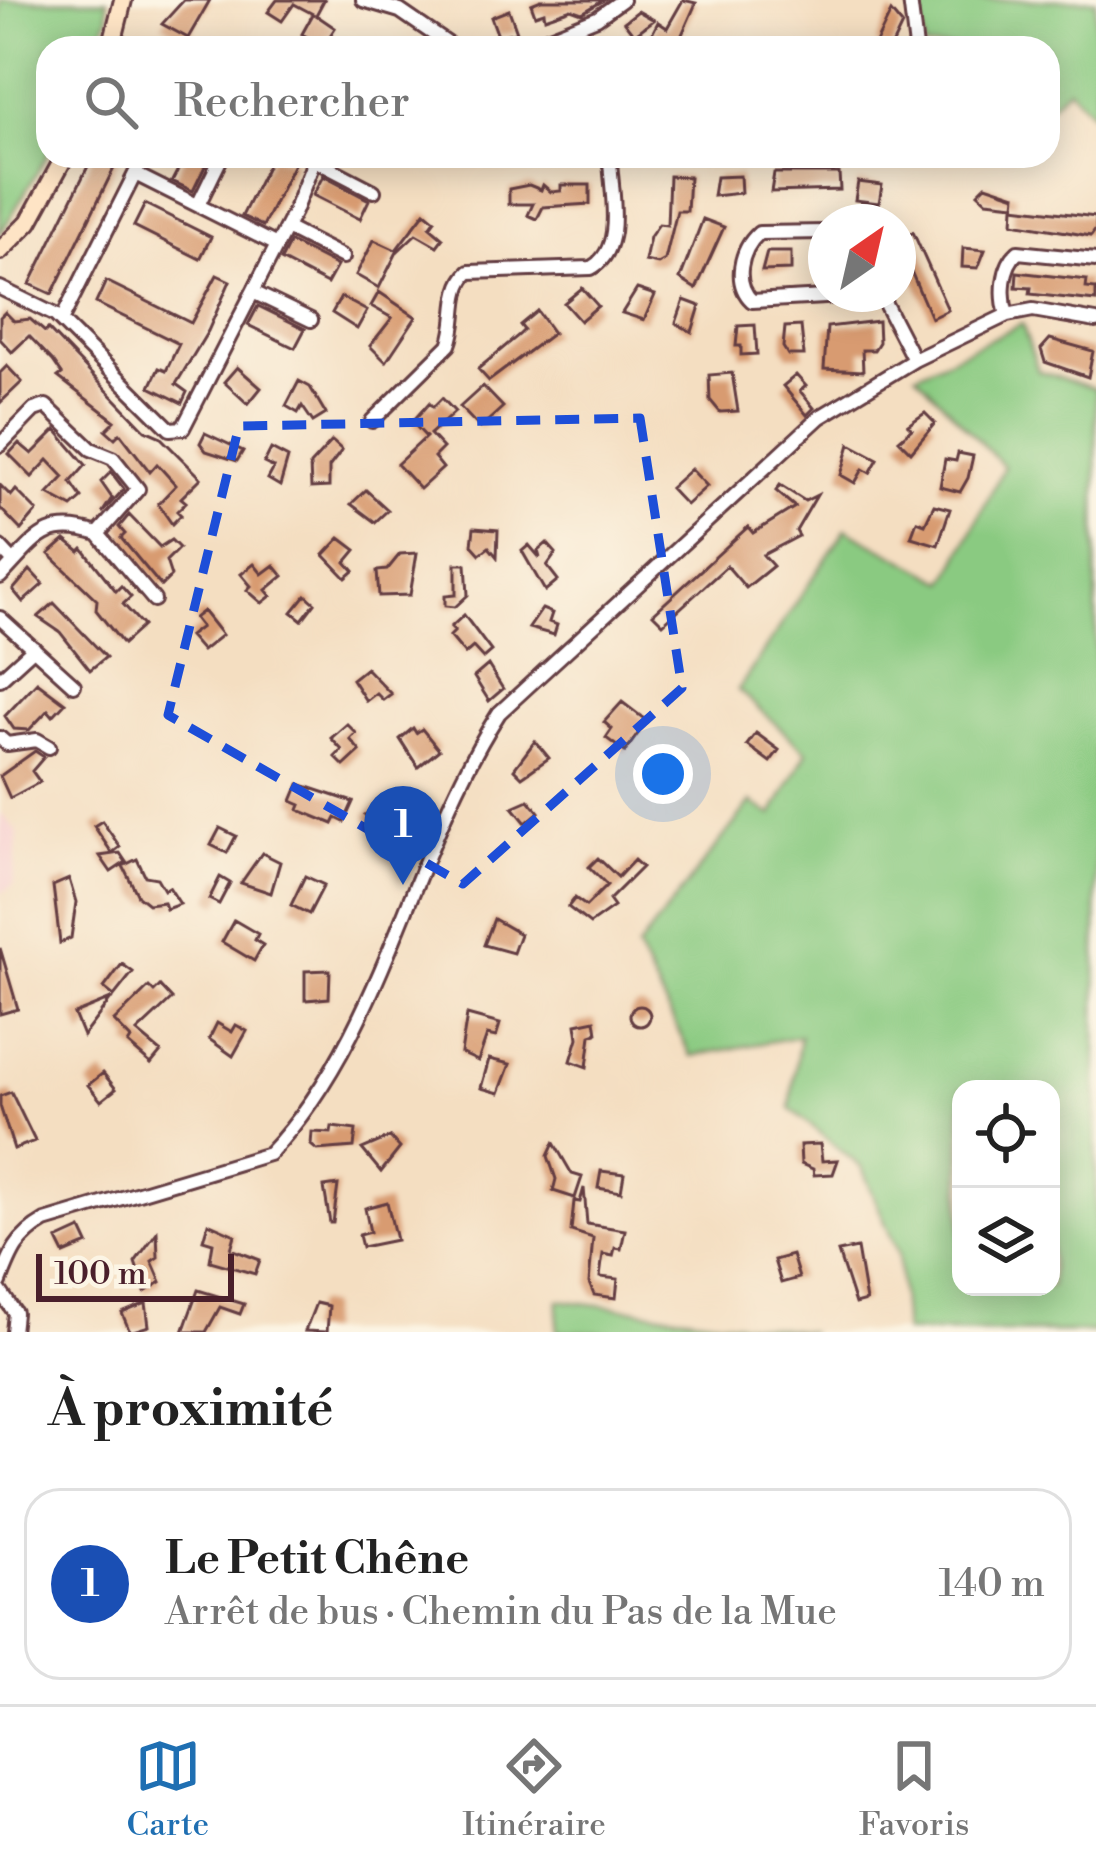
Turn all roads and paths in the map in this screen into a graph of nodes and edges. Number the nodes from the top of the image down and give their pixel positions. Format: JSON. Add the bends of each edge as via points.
{"nodes":[{"id":1,"x":123,"y":0,"type":"edge"},
{"id":2,"x":363,"y":0,"type":"edge"},
{"id":3,"x":622,"y":0,"type":"edge"},
{"id":4,"x":910,"y":0,"type":"edge"},
{"id":5,"x":430,"y":33,"type":"junction"},
{"id":6,"x":114,"y":36,"type":"edge"},
{"id":7,"x":428,"y":36,"type":"edge"},
{"id":8,"x":435,"y":36,"type":"edge"},
{"id":9,"x":552,"y":36,"type":"edge"},
{"id":10,"x":914,"y":36,"type":"edge"},
{"id":11,"x":58,"y":168,"type":"edge"},
{"id":12,"x":138,"y":168,"type":"edge"},
{"id":13,"x":215,"y":168,"type":"edge"},
{"id":14,"x":313,"y":168,"type":"edge"},
{"id":15,"x":333,"y":168,"type":"edge"},
{"id":16,"x":610,"y":168,"type":"edge"},
{"id":17,"x":135,"y":174,"type":"junction"},
{"id":18,"x":374,"y":191,"type":"dead end"},
{"id":19,"x":198,"y":206,"type":"junction"},
{"id":20,"x":286,"y":228,"type":"junction"},
{"id":21,"x":808,"y":232,"type":"edge"},
{"id":22,"x":278,"y":245,"type":"junction"},
{"id":23,"x":2,"y":248,"type":"edge"},
{"id":24,"x":343,"y":257,"type":"dead end"},
{"id":25,"x":1096,"y":260,"type":"edge"},
{"id":26,"x":0,"y":288,"type":"edge"},
{"id":27,"x":254,"y":292,"type":"junction"},
{"id":28,"x":808,"y":298,"type":"edge"},
{"id":29,"x":889,"y":312,"type":"edge"},
{"id":30,"x":1007,"y":315,"type":"junction"},
{"id":31,"x":61,"y":320,"type":"junction"},
{"id":32,"x":311,"y":320,"type":"dead end"},
{"id":33,"x":1096,"y":322,"type":"edge"},
{"id":34,"x":914,"y":360,"type":"junction"},
{"id":35,"x":372,"y":421,"type":"dead end"},
{"id":36,"x":0,"y":445,"type":"edge"},
{"id":37,"x":98,"y":533,"type":"junction"},
{"id":38,"x":0,"y":547,"type":"edge"},
{"id":39,"x":14,"y":562,"type":"junction"},
{"id":40,"x":0,"y":577,"type":"edge"},
{"id":41,"x":154,"y":599,"type":"dead end"},
{"id":42,"x":0,"y":618,"type":"edge"},
{"id":43,"x":34,"y":647,"type":"junction"},
{"id":44,"x":0,"y":679,"type":"edge"},
{"id":45,"x":74,"y":685,"type":"dead end"},
{"id":46,"x":0,"y":738,"type":"edge"},
{"id":47,"x":49,"y":747,"type":"dead end"},
{"id":48,"x":0,"y":1286,"type":"edge"},
{"id":49,"x":13,"y":1332,"type":"edge"}],
"edges":[{"from":1,"to":6,"type":"street"},
{"from":2,"to":5,"type":"street","via":[[400,11]]},
{"from":3,"to":9,"type":"street"},
{"from":4,"to":10,"type":"street"},
{"from":5,"to":7,"type":"street"},
{"from":5,"to":8,"type":"street"},
{"from":11,"to":23,"type":"street","via":[[28,222]]},
{"from":12,"to":17,"type":"street"},
{"from":13,"to":19,"type":"street"},
{"from":14,"to":20,"type":"street"},
{"from":15,"to":18,"type":"street"},
{"from":16,"to":35,"type":"street","via":[[613,240],[603,262],[469,272],[457,291],[449,345]]},
{"from":17,"to":19,"type":"street"},
{"from":17,"to":31,"type":"street"},
{"from":19,"to":22,"type":"street"},
{"from":20,"to":22,"type":"street"},
{"from":20,"to":24,"type":"street"},
{"from":21,"to":28,"type":"street","via":[[759,233],[739,279],[752,301]]},
{"from":22,"to":27,"type":"street"},
{"from":25,"to":30,"type":"street","via":[[1018,252],[1007,267]]},
{"from":26,"to":31,"type":"street"},
{"from":27,"to":31,"type":"street","via":[[190,422],[176,430]]},
{"from":27,"to":32,"type":"street"},
{"from":29,"to":34,"type":"street"},
{"from":30,"to":33,"type":"street","via":[[1033,310]]},
{"from":30,"to":34,"type":"street"},
{"from":34,"to":48,"type":"street","via":[[820,417],[499,713],[472,755],[364,1006],[269,1154],[45,1221],[9,1252]]},
{"from":36,"to":37,"type":"street","via":[[46,406],[91,449],[113,458],[139,489]]},
{"from":37,"to":39,"type":"street","via":[[52,527]]},
{"from":37,"to":41,"type":"street"},
{"from":38,"to":39,"type":"street"},
{"from":39,"to":40,"type":"street"},
{"from":42,"to":43,"type":"street"},
{"from":43,"to":44,"type":"street"},
{"from":43,"to":45,"type":"street"},
{"from":46,"to":47,"type":"street"},
{"from":48,"to":49,"type":"street","via":[[15,1313]]}]}
